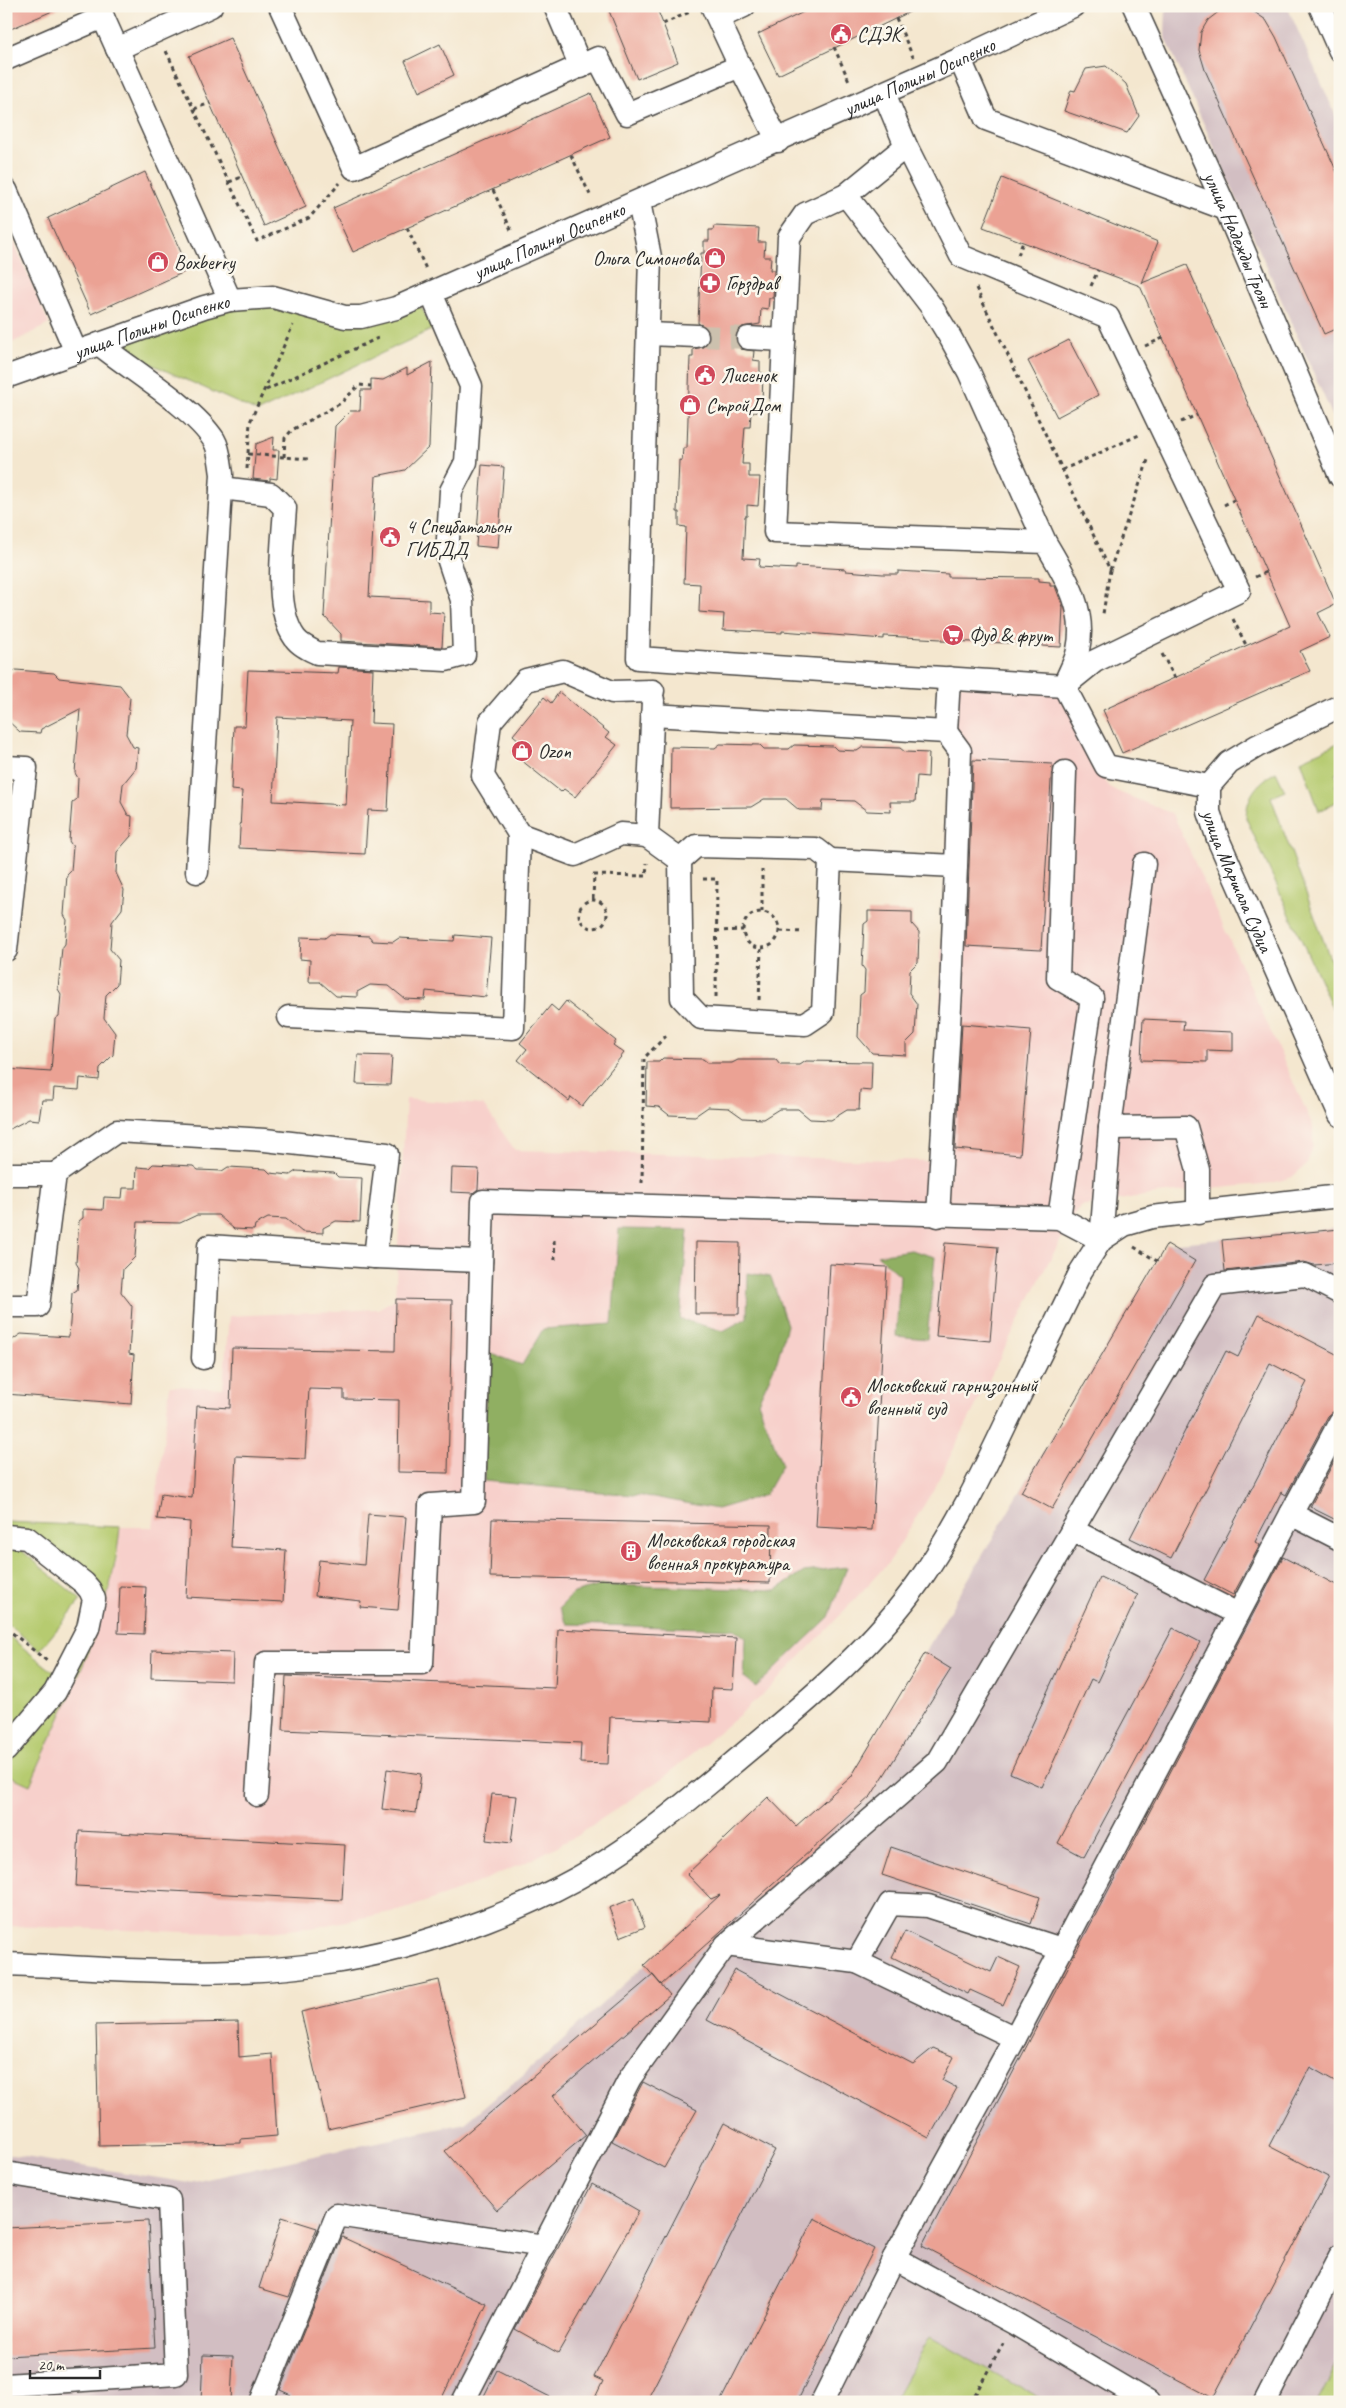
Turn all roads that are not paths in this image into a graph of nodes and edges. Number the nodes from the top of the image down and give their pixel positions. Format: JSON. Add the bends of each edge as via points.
{"nodes":[{"id":1,"x":211,"y":6,"type":"edge"},
{"id":2,"x":280,"y":6,"type":"edge"},
{"id":3,"x":555,"y":6,"type":"edge"},
{"id":4,"x":744,"y":6,"type":"edge"},
{"id":5,"x":1073,"y":6,"type":"edge"},
{"id":6,"x":1134,"y":6,"type":"edge"},
{"id":7,"x":1320,"y":6,"type":"edge"},
{"id":8,"x":708,"y":11,"type":"edge"},
{"id":9,"x":100,"y":12,"type":"edge"},
{"id":10,"x":117,"y":49,"type":"junction"},
{"id":11,"x":1340,"y":51,"type":"edge"},
{"id":12,"x":6,"y":59,"type":"edge"},
{"id":13,"x":960,"y":59,"type":"junction"},
{"id":14,"x":740,"y":66,"type":"junction"},
{"id":15,"x":581,"y":67,"type":"junction"},
{"id":16,"x":884,"y":93,"type":"junction"},
{"id":17,"x":778,"y":141,"type":"junction"},
{"id":18,"x":906,"y":146,"type":"junction"},
{"id":19,"x":6,"y":190,"type":"edge"},
{"id":20,"x":846,"y":195,"type":"junction"},
{"id":21,"x":639,"y":202,"type":"junction"},
{"id":22,"x":1226,"y":209,"type":"junction"},
{"id":23,"x":434,"y":292,"type":"junction"},
{"id":24,"x":230,"y":300,"type":"junction"},
{"id":25,"x":648,"y":334,"type":"junction"},
{"id":26,"x":697,"y":336,"type":"tunnel mouth"},
{"id":27,"x":748,"y":338,"type":"tunnel mouth"},
{"id":28,"x":784,"y":340,"type":"junction"},
{"id":29,"x":99,"y":344,"type":"junction"},
{"id":30,"x":76,"y":352,"type":"junction"},
{"id":31,"x":6,"y":377,"type":"edge"},
{"id":32,"x":1340,"y":476,"type":"edge"},
{"id":33,"x":221,"y":488,"type":"junction"},
{"id":34,"x":1045,"y":542,"type":"junction"},
{"id":35,"x":655,"y":659,"type":"junction"},
{"id":36,"x":950,"y":678,"type":"junction"},
{"id":37,"x":1064,"y":686,"type":"junction"},
{"id":38,"x":653,"y":691,"type":"junction"},
{"id":39,"x":1340,"y":706,"type":"edge"},
{"id":40,"x":652,"y":715,"type":"junction"},
{"id":41,"x":946,"y":732,"type":"junction"},
{"id":42,"x":6,"y":767,"type":"edge"},
{"id":43,"x":1065,"y":772,"type":"dead end"},
{"id":44,"x":1209,"y":786,"type":"junction"},
{"id":45,"x":519,"y":834,"type":"junction"},
{"id":46,"x":652,"y":839,"type":"junction"},
{"id":47,"x":830,"y":860,"type":"junction"},
{"id":48,"x":1144,"y":864,"type":"dead end"},
{"id":49,"x":956,"y":866,"type":"junction"},
{"id":50,"x":680,"y":870,"type":"junction"},
{"id":51,"x":196,"y":872,"type":"dead end"},
{"id":52,"x":6,"y":950,"type":"edge"},
{"id":53,"x":290,"y":1017,"type":"dead end"},
{"id":54,"x":1340,"y":1114,"type":"edge"},
{"id":55,"x":1110,"y":1128,"type":"junction"},
{"id":56,"x":6,"y":1174,"type":"edge"},
{"id":57,"x":55,"y":1174,"type":"junction"},
{"id":58,"x":1340,"y":1196,"type":"edge"},
{"id":59,"x":1198,"y":1213,"type":"junction"},
{"id":60,"x":938,"y":1216,"type":"junction"},
{"id":61,"x":1059,"y":1218,"type":"junction"},
{"id":62,"x":1101,"y":1240,"type":"junction"},
{"id":63,"x":375,"y":1257,"type":"junction"},
{"id":64,"x":481,"y":1261,"type":"junction"},
{"id":65,"x":1340,"y":1293,"type":"edge"},
{"id":66,"x":6,"y":1306,"type":"edge"},
{"id":67,"x":203,"y":1358,"type":"dead end"},
{"id":68,"x":1340,"y":1422,"type":"edge"},
{"id":69,"x":1291,"y":1514,"type":"junction"},
{"id":70,"x":1072,"y":1530,"type":"junction"},
{"id":71,"x":6,"y":1536,"type":"edge"},
{"id":72,"x":1340,"y":1540,"type":"edge"},
{"id":73,"x":1238,"y":1614,"type":"junction"},
{"id":74,"x":6,"y":1750,"type":"edge"},
{"id":75,"x":257,"y":1795,"type":"dead end"},
{"id":76,"x":726,"y":1945,"type":"junction"},
{"id":77,"x":1061,"y":1949,"type":"junction"},
{"id":78,"x":857,"y":1962,"type":"junction"},
{"id":79,"x":6,"y":1964,"type":"edge"},
{"id":80,"x":1015,"y":2038,"type":"junction"},
{"id":81,"x":6,"y":2174,"type":"edge"},
{"id":82,"x":544,"y":2246,"type":"junction"},
{"id":83,"x":1340,"y":2256,"type":"edge"},
{"id":84,"x":894,"y":2258,"type":"junction"},
{"id":85,"x":6,"y":2385,"type":"edge"},
{"id":86,"x":261,"y":2402,"type":"edge"},
{"id":87,"x":463,"y":2402,"type":"edge"},
{"id":88,"x":822,"y":2402,"type":"edge"},
{"id":89,"x":1148,"y":2402,"type":"edge"},
{"id":90,"x":1265,"y":2402,"type":"edge"}],
"edges":[{"from":1,"to":10,"type":"street"},
{"from":2,"to":15,"type":"street","via":[[354,168]]},
{"from":3,"to":15,"type":"street"},
{"from":4,"to":8,"type":"street"},
{"from":5,"to":13,"type":"street","name":"улица Полины Осипенко"},
{"from":6,"to":22,"type":"street","name":"улица Надежды Троян"},
{"from":7,"to":11,"type":"street"},
{"from":8,"to":14,"type":"street"},
{"from":9,"to":10,"type":"street"},
{"from":9,"to":12,"type":"street"},
{"from":10,"to":24,"type":"street"},
{"from":13,"to":16,"type":"street","name":"улица Полины Осипенко"},
{"from":13,"to":22,"type":"street","via":[[986,119]]},
{"from":14,"to":15,"type":"street","via":[[627,114],[598,58]]},
{"from":14,"to":17,"type":"street"},
{"from":16,"to":17,"type":"street","name":"улица Полины Осипенко"},
{"from":16,"to":18,"type":"street"},
{"from":17,"to":21,"type":"street","name":"улица Полины Осипенко"},
{"from":18,"to":20,"type":"street"},
{"from":18,"to":37,"type":"street","via":[[961,256],[1108,317],[1239,590],[1095,662]]},
{"from":19,"to":30,"type":"street"},
{"from":20,"to":28,"type":"street","via":[[805,214],[789,237]]},
{"from":20,"to":34,"type":"street","via":[[931,306],[950,337],[969,372]]},
{"from":21,"to":23,"type":"street","name":"улица Полины Осипенко"},
{"from":21,"to":25,"type":"street","via":[[650,257]]},
{"from":22,"to":32,"type":"street","name":"улица Надежды Троян"},
{"from":23,"to":24,"type":"street","name":"улица Полины Осипенко","via":[[386,312],[361,317],[345,317],[273,297]]},
{"from":23,"to":33,"type":"street","via":[[471,386],[466,462],[450,491],[446,556],[462,600],[464,655],[436,660],[317,653],[304,647],[294,637],[283,609],[285,508],[271,494]]},
{"from":24,"to":29,"type":"street","name":"улица Полины Осипенко"},
{"from":25,"to":26,"type":"street"},
{"from":25,"to":35,"type":"street","via":[[638,658]]},
{"from":27,"to":28,"type":"street"},
{"from":28,"to":34,"type":"street","via":[[775,532]]},
{"from":29,"to":30,"type":"street","name":"улица Полины Осипенко"},
{"from":29,"to":33,"type":"street","via":[[173,400],[215,441],[222,474]]},
{"from":30,"to":31,"type":"street","name":"улица Полины Осипенко"},
{"from":33,"to":51,"type":"street","via":[[219,662]]},
{"from":34,"to":37,"type":"street","via":[[1074,592],[1080,617],[1078,650]]},
{"from":35,"to":36,"type":"street"},
{"from":35,"to":38,"type":"street"},
{"from":36,"to":37,"type":"street"},
{"from":36,"to":41,"type":"street"},
{"from":37,"to":44,"type":"street","via":[[1106,766]]},
{"from":38,"to":40,"type":"street"},
{"from":38,"to":45,"type":"street","via":[[612,692],[563,671],[526,680],[490,722],[483,776]]},
{"from":39,"to":44,"type":"street","name":"улица Маршала Судца","via":[[1229,763]]},
{"from":40,"to":41,"type":"street"},
{"from":40,"to":46,"type":"street"},
{"from":41,"to":49,"type":"street","via":[[960,752]]},
{"from":42,"to":52,"type":"street","via":[[26,768]]},
{"from":43,"to":61,"type":"street","via":[[1058,978],[1092,998]]},
{"from":44,"to":54,"type":"street","name":"улица Маршала Судца","via":[[1209,812],[1218,839]]},
{"from":45,"to":46,"type":"street","via":[[575,855],[622,834]]},
{"from":45,"to":53,"type":"street","via":[[512,1028]]},
{"from":46,"to":50,"type":"street"},
{"from":47,"to":49,"type":"street"},
{"from":47,"to":50,"type":"street","via":[[816,849],[696,846]]},
{"from":47,"to":50,"type":"street","via":[[823,1012],[805,1024],[701,1018],[682,998]]},
{"from":48,"to":55,"type":"street"},
{"from":49,"to":60,"type":"street"},
{"from":55,"to":59,"type":"street","via":[[1186,1127],[1198,1170]]},
{"from":55,"to":62,"type":"street"},
{"from":56,"to":57,"type":"street"},
{"from":57,"to":63,"type":"street","via":[[117,1131],[265,1140],[387,1154]]},
{"from":57,"to":66,"type":"street","via":[[38,1306]]},
{"from":58,"to":59,"type":"street"},
{"from":59,"to":62,"type":"street","via":[[1124,1225]]},
{"from":60,"to":61,"type":"street"},
{"from":60,"to":64,"type":"street","via":[[483,1201]]},
{"from":61,"to":62,"type":"street"},
{"from":62,"to":79,"type":"street","via":[[1081,1270],[965,1508],[918,1583],[860,1651],[823,1686],[636,1842],[551,1892],[418,1944],[381,1954],[320,1965],[259,1970]]},
{"from":63,"to":64,"type":"street"},
{"from":63,"to":67,"type":"street","via":[[209,1246]]},
{"from":64,"to":75,"type":"street","via":[[474,1502],[430,1505],[422,1664],[266,1663]]},
{"from":65,"to":70,"type":"street","via":[[1305,1276],[1215,1284]]},
{"from":68,"to":69,"type":"street"},
{"from":69,"to":72,"type":"street"},
{"from":69,"to":73,"type":"street"},
{"from":70,"to":73,"type":"street"},
{"from":70,"to":76,"type":"street","via":[[936,1762]]},
{"from":71,"to":74,"type":"street","via":[[27,1538],[84,1583],[92,1594],[93,1610],[88,1628],[55,1692]]},
{"from":73,"to":77,"type":"street"},
{"from":76,"to":78,"type":"street"},
{"from":76,"to":82,"type":"street","via":[[630,2078]]},
{"from":77,"to":78,"type":"street","via":[[928,1906],[890,1904]]},
{"from":77,"to":80,"type":"street"},
{"from":78,"to":80,"type":"street"},
{"from":80,"to":84,"type":"street"},
{"from":81,"to":85,"type":"street","via":[[169,2200],[176,2374]]},
{"from":82,"to":86,"type":"street","via":[[337,2215]]},
{"from":82,"to":87,"type":"street"},
{"from":83,"to":90,"type":"street"},
{"from":84,"to":88,"type":"street"},
{"from":84,"to":89,"type":"street","via":[[1014,2323]]}]}
